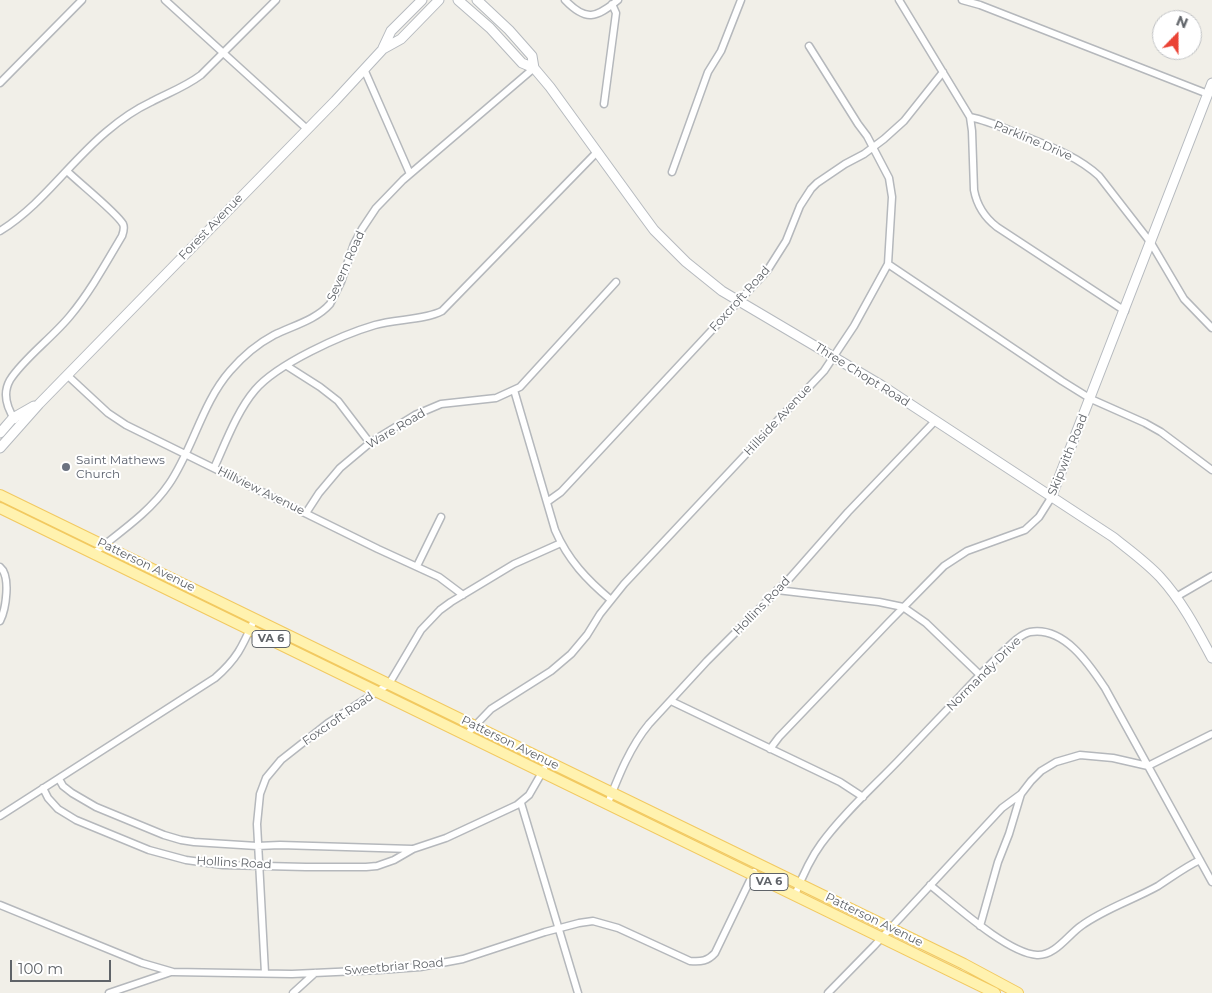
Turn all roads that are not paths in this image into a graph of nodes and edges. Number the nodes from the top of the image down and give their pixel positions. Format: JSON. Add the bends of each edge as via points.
{"nodes":[{"id":1,"x":82,"y":0,"type":"edge"},
{"id":2,"x":165,"y":0,"type":"edge"},
{"id":3,"x":276,"y":0,"type":"edge"},
{"id":4,"x":422,"y":0,"type":"edge"},
{"id":5,"x":439,"y":0,"type":"edge"},
{"id":6,"x":458,"y":0,"type":"edge"},
{"id":7,"x":477,"y":0,"type":"edge"},
{"id":8,"x":565,"y":0,"type":"edge"},
{"id":9,"x":741,"y":0,"type":"edge"},
{"id":10,"x":908,"y":0,"type":"edge"},
{"id":11,"x":962,"y":0,"type":"edge"},
{"id":12,"x":899,"y":1,"type":"edge"},
{"id":13,"x":615,"y":2,"type":"edge"},
{"id":14,"x":809,"y":46,"type":"dead end"},
{"id":15,"x":383,"y":49,"type":"junction"},
{"id":16,"x":224,"y":53,"type":"junction"},
{"id":17,"x":534,"y":68,"type":"junction"},
{"id":18,"x":364,"y":69,"type":"junction"},
{"id":19,"x":943,"y":72,"type":"junction"},
{"id":20,"x":1212,"y":83,"type":"edge"},
{"id":21,"x":0,"y":84,"type":"edge"},
{"id":22,"x":1208,"y":94,"type":"junction"},
{"id":23,"x":604,"y":104,"type":"dead end"},
{"id":24,"x":970,"y":117,"type":"junction"},
{"id":25,"x":307,"y":129,"type":"junction"},
{"id":26,"x":873,"y":147,"type":"junction"},
{"id":27,"x":597,"y":152,"type":"junction"},
{"id":28,"x":67,"y":171,"type":"junction"},
{"id":29,"x":672,"y":172,"type":"dead end"},
{"id":30,"x":410,"y":174,"type":"junction"},
{"id":31,"x":0,"y":231,"type":"edge"},
{"id":32,"x":1150,"y":243,"type":"junction"},
{"id":33,"x":888,"y":264,"type":"junction"},
{"id":34,"x":616,"y":282,"type":"dead end"},
{"id":35,"x":739,"y":302,"type":"junction"},
{"id":36,"x":1124,"y":311,"type":"junction"},
{"id":37,"x":1212,"y":328,"type":"edge"},
{"id":38,"x":834,"y":357,"type":"junction"},
{"id":39,"x":287,"y":366,"type":"junction"},
{"id":40,"x":67,"y":375,"type":"junction"},
{"id":41,"x":514,"y":390,"type":"junction"},
{"id":42,"x":1090,"y":399,"type":"junction"},
{"id":43,"x":39,"y":404,"type":"junction"},
{"id":44,"x":13,"y":418,"type":"junction"},
{"id":45,"x":935,"y":421,"type":"junction"},
{"id":46,"x":20,"y":427,"type":"junction"},
{"id":47,"x":0,"y":432,"type":"edge"},
{"id":48,"x":370,"y":443,"type":"junction"},
{"id":49,"x":0,"y":448,"type":"edge"},
{"id":50,"x":185,"y":454,"type":"junction"},
{"id":51,"x":214,"y":468,"type":"junction"},
{"id":52,"x":1212,"y":470,"type":"edge"},
{"id":53,"x":0,"y":495,"type":"edge"},
{"id":54,"x":1051,"y":498,"type":"junction"},
{"id":55,"x":547,"y":502,"type":"junction"},
{"id":56,"x":0,"y":508,"type":"edge"},
{"id":57,"x":306,"y":513,"type":"junction"},
{"id":58,"x":441,"y":517,"type":"dead end"},
{"id":59,"x":560,"y":543,"type":"junction"},
{"id":60,"x":104,"y":545,"type":"junction"},
{"id":61,"x":94,"y":553,"type":"junction"},
{"id":62,"x":417,"y":566,"type":"junction"},
{"id":63,"x":0,"y":567,"type":"edge"},
{"id":64,"x":1212,"y":576,"type":"edge"},
{"id":65,"x":3,"y":586,"type":"edge"},
{"id":66,"x":777,"y":590,"type":"junction"},
{"id":67,"x":463,"y":594,"type":"junction"},
{"id":68,"x":1176,"y":597,"type":"junction"},
{"id":69,"x":612,"y":600,"type":"junction"},
{"id":70,"x":904,"y":607,"type":"junction"},
{"id":71,"x":255,"y":618,"type":"junction"},
{"id":72,"x":0,"y":621,"type":"edge"},
{"id":73,"x":250,"y":629,"type":"junction"},
{"id":74,"x":1212,"y":658,"type":"edge"},
{"id":75,"x":980,"y":675,"type":"junction"},
{"id":76,"x":389,"y":684,"type":"junction"},
{"id":77,"x":377,"y":691,"type":"junction"},
{"id":78,"x":670,"y":701,"type":"junction"},
{"id":79,"x":475,"y":725,"type":"junction"},
{"id":80,"x":467,"y":734,"type":"junction"},
{"id":81,"x":1212,"y":734,"type":"edge"},
{"id":82,"x":770,"y":749,"type":"junction"},
{"id":83,"x":548,"y":761,"type":"junction"},
{"id":84,"x":1148,"y":766,"type":"junction"},
{"id":85,"x":542,"y":772,"type":"junction"},
{"id":86,"x":59,"y":779,"type":"junction"},
{"id":87,"x":43,"y":788,"type":"junction"},
{"id":88,"x":612,"y":792,"type":"junction"},
{"id":89,"x":1020,"y":794,"type":"junction"},
{"id":90,"x":863,"y":797,"type":"junction"},
{"id":91,"x":521,"y":803,"type":"junction"},
{"id":92,"x":608,"y":803,"type":"junction"},
{"id":93,"x":0,"y":816,"type":"edge"},
{"id":94,"x":257,"y":846,"type":"junction"},
{"id":95,"x":413,"y":850,"type":"junction"},
{"id":96,"x":1200,"y":860,"type":"junction"},
{"id":97,"x":758,"y":864,"type":"junction"},
{"id":98,"x":259,"y":865,"type":"junction"},
{"id":99,"x":753,"y":874,"type":"junction"},
{"id":100,"x":1212,"y":882,"type":"edge"},
{"id":101,"x":799,"y":884,"type":"junction"},
{"id":102,"x":930,"y":885,"type":"junction"},
{"id":103,"x":795,"y":895,"type":"junction"},
{"id":104,"x":0,"y":904,"type":"edge"},
{"id":105,"x":980,"y":926,"type":"junction"},
{"id":106,"x":558,"y":928,"type":"junction"},
{"id":107,"x":889,"y":928,"type":"junction"},
{"id":108,"x":882,"y":936,"type":"junction"},
{"id":109,"x":173,"y":972,"type":"junction"},
{"id":110,"x":265,"y":973,"type":"junction"},
{"id":111,"x":315,"y":973,"type":"junction"},
{"id":112,"x":1001,"y":983,"type":"junction"},
{"id":113,"x":109,"y":993,"type":"edge"},
{"id":114,"x":293,"y":993,"type":"edge"},
{"id":115,"x":578,"y":993,"type":"edge"},
{"id":116,"x":828,"y":993,"type":"edge"},
{"id":117,"x":994,"y":993,"type":"edge"},
{"id":118,"x":1018,"y":993,"type":"edge"}],
"edges":[{"from":1,"to":21,"type":"street"},
{"from":2,"to":16,"type":"street"},
{"from":3,"to":16,"type":"street"},
{"from":4,"to":15,"type":"main road","name":"Forest Avenue","via":[[391,31]]},
{"from":5,"to":15,"type":"main road","name":"Forest Avenue","via":[[401,39]]},
{"from":6,"to":17,"type":"main road","name":"Three Chopt Road","via":[[522,63]]},
{"from":7,"to":17,"type":"main road","name":"Three Chopt Road","via":[[532,56]]},
{"from":8,"to":13,"type":"street","via":[[577,11],[590,16],[604,12]]},
{"from":9,"to":29,"type":"street","via":[[721,51],[708,72]]},
{"from":10,"to":12,"type":"street"},
{"from":11,"to":22,"type":"street"},
{"from":12,"to":19,"type":"street"},
{"from":13,"to":23,"type":"street"},
{"from":14,"to":26,"type":"street","name":"Hillside Avenue"},
{"from":15,"to":18,"type":"main road","name":"Forest Avenue"},
{"from":16,"to":25,"type":"street"},
{"from":16,"to":28,"type":"street","via":[[187,86],[125,116]]},
{"from":17,"to":27,"type":"main road","name":"Three Chopt Road"},
{"from":17,"to":30,"type":"street","name":"Severn Road"},
{"from":18,"to":25,"type":"main road","name":"Forest Avenue"},
{"from":18,"to":30,"type":"street"},
{"from":19,"to":24,"type":"street"},
{"from":19,"to":26,"type":"street","name":"Foxcroft Road","via":[[904,121]]},
{"from":20,"to":22,"type":"main road","name":"Skipwith Road"},
{"from":22,"to":32,"type":"main road","name":"Skipwith Road"},
{"from":24,"to":32,"type":"street","name":"Parkline Drive","via":[[1057,149],[1079,161],[1099,176]]},
{"from":24,"to":36,"type":"street","via":[[975,199],[982,212],[997,227]]},
{"from":25,"to":40,"type":"main road","name":"Forest Avenue"},
{"from":26,"to":33,"type":"street","name":"Hillside Avenue","via":[[892,190]]},
{"from":26,"to":35,"type":"street","name":"Foxcroft Road","via":[[811,189],[777,257]]},
{"from":27,"to":35,"type":"main road","name":"Three Chopt Road","via":[[669,246],[703,277]]},
{"from":27,"to":39,"type":"street","via":[[437,314],[375,325],[330,343]]},
{"from":28,"to":31,"type":"street","via":[[20,217]]},
{"from":28,"to":44,"type":"street","via":[[114,215],[124,229],[81,303],[10,381],[6,400]]},
{"from":30,"to":50,"type":"street","name":"Severn Road","via":[[386,196],[366,223],[330,304],[306,321],[262,342],[243,357],[222,382]]},
{"from":32,"to":36,"type":"main road","name":"Skipwith Road"},
{"from":32,"to":37,"type":"street","name":"Parkline Drive","via":[[1184,299]]},
{"from":33,"to":38,"type":"street","name":"Hillside Avenue"},
{"from":33,"to":42,"type":"street"},
{"from":34,"to":41,"type":"street","name":"Ware Road","via":[[527,381]]},
{"from":35,"to":38,"type":"main road","name":"Three Chopt Road"},
{"from":35,"to":55,"type":"street","name":"Foxcroft Road","via":[[561,492]]},
{"from":36,"to":42,"type":"main road","name":"Skipwith Road"},
{"from":38,"to":45,"type":"main road","name":"Three Chopt Road"},
{"from":38,"to":69,"type":"street","name":"Hillside Avenue"},
{"from":39,"to":48,"type":"street","via":[[338,402]]},
{"from":39,"to":51,"type":"street","via":[[267,378],[250,397]]},
{"from":40,"to":43,"type":"main road","name":"Forest Avenue"},
{"from":40,"to":50,"type":"street","name":"Hillview Avenue","via":[[114,417]]},
{"from":41,"to":48,"type":"street","name":"Ware Road","via":[[496,398],[450,402],[428,409]]},
{"from":41,"to":55,"type":"street"},
{"from":42,"to":52,"type":"street","via":[[1153,427]]},
{"from":42,"to":54,"type":"main road","name":"Skipwith Road"},
{"from":43,"to":44,"type":"main road","name":"Forest Avenue"},
{"from":43,"to":46,"type":"main road","name":"Forest Avenue"},
{"from":44,"to":46,"type":"street"},
{"from":44,"to":47,"type":"main road","name":"Forest Avenue"},
{"from":45,"to":54,"type":"main road","name":"Three Chopt Road"},
{"from":45,"to":66,"type":"street","name":"Hollins Road"},
{"from":46,"to":49,"type":"main road","name":"Forest Avenue"},
{"from":48,"to":57,"type":"street","name":"Ware Road","via":[[329,479]]},
{"from":50,"to":51,"type":"street","name":"Hillview Avenue"},
{"from":50,"to":60,"type":"street","name":"Severn Road","via":[[170,483],[148,509]]},
{"from":51,"to":57,"type":"street","name":"Hillview Avenue"},
{"from":53,"to":60,"type":"main road","name":"Patterson Avenue","number":"VA 6"},
{"from":54,"to":68,"type":"main road","name":"Three Chopt Road","via":[[1133,552]]},
{"from":54,"to":70,"type":"street","name":"Skipwith Road","via":[[1039,517],[1025,530],[955,558]]},
{"from":55,"to":59,"type":"street"},
{"from":56,"to":61,"type":"main road","name":"Patterson Avenue","number":"VA 6"},
{"from":57,"to":62,"type":"street","name":"Hillview Avenue"},
{"from":58,"to":62,"type":"street"},
{"from":59,"to":67,"type":"street","name":"Foxcroft Road","via":[[514,564]]},
{"from":59,"to":69,"type":"street","via":[[581,573]]},
{"from":60,"to":61,"type":"street","name":"Severn Road"},
{"from":60,"to":71,"type":"main road","name":"Patterson Avenue","number":"VA 6"},
{"from":61,"to":73,"type":"main road","name":"Patterson Avenue","number":"VA 6"},
{"from":62,"to":67,"type":"street","name":"Hillview Avenue"},
{"from":63,"to":65,"type":"street","via":[[6,574]]},
{"from":64,"to":68,"type":"street"},
{"from":65,"to":72,"type":"street","via":[[5,608]]},
{"from":66,"to":70,"type":"street"},
{"from":66,"to":78,"type":"street","name":"Hollins Road"},
{"from":67,"to":76,"type":"street","name":"Foxcroft Road","via":[[440,610],[422,630]]},
{"from":68,"to":74,"type":"main road","name":"Three Chopt Road"},
{"from":69,"to":79,"type":"street","name":"Hillside Avenue","via":[[582,642],[560,664],[491,710]]},
{"from":70,"to":75,"type":"street","via":[[926,623]]},
{"from":70,"to":82,"type":"street","name":"Skipwith Road"},
{"from":71,"to":73,"type":"street"},
{"from":71,"to":76,"type":"main road","name":"Patterson Avenue","number":"VA 6"},
{"from":73,"to":77,"type":"main road","name":"Patterson Avenue","number":"VA 6"},
{"from":73,"to":86,"type":"street","via":[[237,656],[215,678]]},
{"from":75,"to":84,"type":"street","name":"Normandy Drive","via":[[1024,634],[1044,632],[1063,641],[1082,657],[1105,688]]},
{"from":75,"to":90,"type":"street","name":"Normandy Drive"},
{"from":76,"to":77,"type":"street","name":"Foxcroft Road"},
{"from":76,"to":79,"type":"main road","name":"Patterson Avenue","number":"VA 6"},
{"from":77,"to":80,"type":"main road","name":"Patterson Avenue","number":"VA 6"},
{"from":77,"to":94,"type":"street","name":"Foxcroft Road","via":[[328,723],[281,760],[266,778],[260,794]]},
{"from":78,"to":82,"type":"street"},
{"from":78,"to":88,"type":"street","name":"Hollins Road","via":[[634,743]]},
{"from":79,"to":80,"type":"street","name":"Hillside Avenue"},
{"from":79,"to":83,"type":"main road","name":"Patterson Avenue","number":"VA 6"},
{"from":80,"to":85,"type":"main road","name":"Patterson Avenue","number":"VA 6"},
{"from":81,"to":84,"type":"street"},
{"from":82,"to":90,"type":"street","via":[[840,782]]},
{"from":83,"to":85,"type":"street","name":"Hollins Road"},
{"from":83,"to":88,"type":"main road","name":"Patterson Avenue","number":"VA 6"},
{"from":84,"to":89,"type":"street","via":[[1089,755],[1074,756],[1041,771]]},
{"from":84,"to":96,"type":"street","name":"Normandy Drive"},
{"from":85,"to":91,"type":"street","name":"Hollins Road"},
{"from":85,"to":92,"type":"main road","name":"Patterson Avenue","number":"VA 6"},
{"from":86,"to":87,"type":"street"},
{"from":86,"to":94,"type":"street","name":"Hollins Road","via":[[82,800],[164,835],[194,842]]},
{"from":87,"to":93,"type":"street"},
{"from":87,"to":98,"type":"street","name":"Hollins Road","via":[[51,802],[64,813],[149,850],[186,860]]},
{"from":88,"to":92,"type":"street","name":"Hollins Road"},
{"from":88,"to":97,"type":"main road","name":"Patterson Avenue","number":"VA 6"},
{"from":89,"to":102,"type":"street","via":[[1002,808]]},
{"from":89,"to":105,"type":"street"},
{"from":90,"to":101,"type":"street","name":"Normandy Drive","via":[[821,844]]},
{"from":91,"to":95,"type":"street","name":"Hollins Road"},
{"from":91,"to":106,"type":"street"},
{"from":92,"to":99,"type":"main road","name":"Patterson Avenue","number":"VA 6"},
{"from":94,"to":95,"type":"street","name":"Hollins Road"},
{"from":94,"to":98,"type":"street","name":"Foxcroft Road"},
{"from":95,"to":98,"type":"street","name":"Hollins Road","via":[[377,866]]},
{"from":96,"to":100,"type":"street","name":"Normandy Drive"},
{"from":96,"to":105,"type":"street","via":[[1158,886],[1083,924],[1056,948],[1042,954],[1013,947]]},
{"from":97,"to":99,"type":"street","name":"Sweetbriar Road"},
{"from":97,"to":101,"type":"main road","name":"Patterson Avenue","number":"VA 6"},
{"from":98,"to":110,"type":"street","name":"Foxcroft Road"},
{"from":99,"to":103,"type":"main road","name":"Patterson Avenue","number":"VA 6"},
{"from":99,"to":106,"type":"street","name":"Sweetbriar Road","via":[[715,953],[705,961],[690,961],[604,923],[593,921]]},
{"from":101,"to":103,"type":"street","name":"Normandy Drive"},
{"from":101,"to":107,"type":"main road","name":"Patterson Avenue","number":"VA 6"},
{"from":102,"to":105,"type":"street"},
{"from":102,"to":107,"type":"street"},
{"from":103,"to":108,"type":"main road","name":"Patterson Avenue","number":"VA 6"},
{"from":104,"to":109,"type":"street","name":"Sweetbriar Road","via":[[134,960]]},
{"from":106,"to":111,"type":"street","name":"Sweetbriar Road","via":[[443,964]]},
{"from":106,"to":115,"type":"street"},
{"from":107,"to":108,"type":"street"},
{"from":107,"to":112,"type":"main road","name":"Patterson Avenue","number":"VA 6"},
{"from":108,"to":116,"type":"street"},
{"from":108,"to":117,"type":"main road","name":"Patterson Avenue","number":"VA 6"},
{"from":109,"to":110,"type":"street","name":"Sweetbriar Road"},
{"from":109,"to":113,"type":"street"},
{"from":110,"to":111,"type":"street","name":"Sweetbriar Road"},
{"from":111,"to":114,"type":"street"},
{"from":112,"to":117,"type":"street"},
{"from":112,"to":118,"type":"main road","name":"Patterson Avenue","number":"VA 6"}]}
